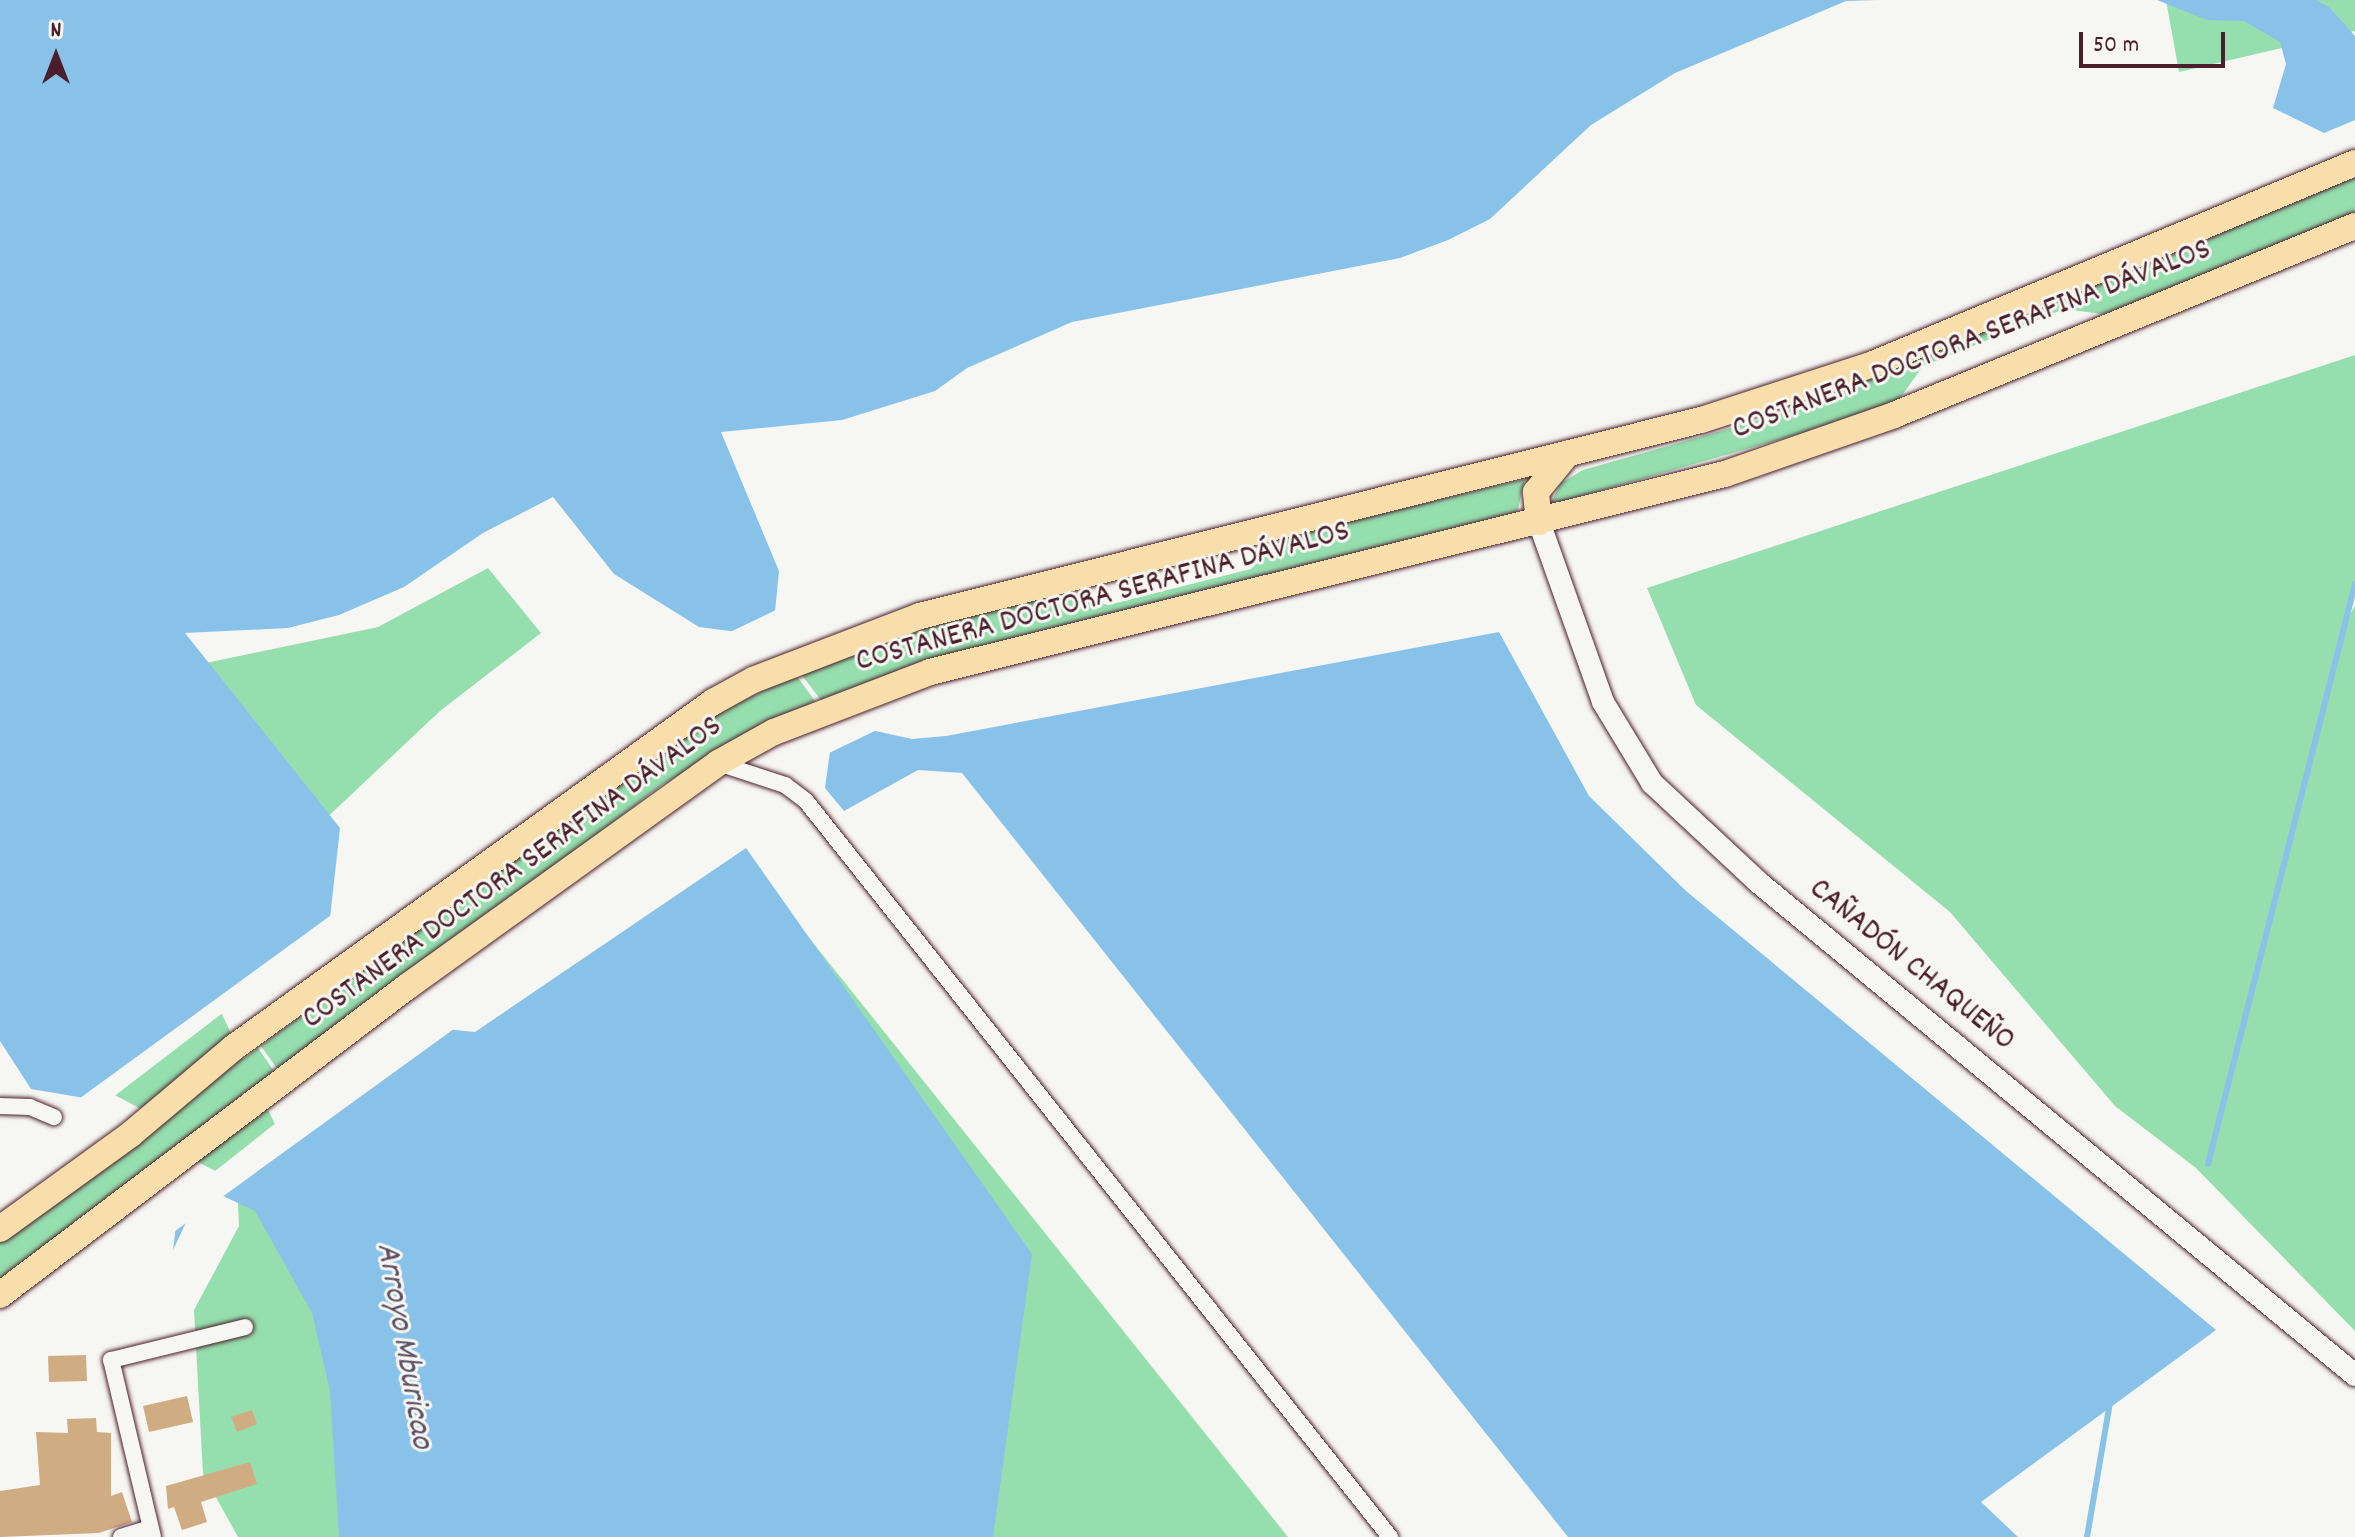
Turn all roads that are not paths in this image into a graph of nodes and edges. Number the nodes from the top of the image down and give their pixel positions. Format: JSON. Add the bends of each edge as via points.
{"nodes":[{"id":1,"x":2346,"y":167,"type":"edge"},
{"id":2,"x":2354,"y":226,"type":"edge"},
{"id":3,"x":1568,"y":453,"type":"junction"},
{"id":4,"x":1539,"y":522,"type":"junction"},
{"id":5,"x":718,"y":763,"type":"junction"},
{"id":6,"x":0,"y":1106,"type":"edge"},
{"id":7,"x":54,"y":1117,"type":"dead end"},
{"id":8,"x":0,"y":1229,"type":"edge"},
{"id":9,"x":0,"y":1295,"type":"edge"},
{"id":10,"x":245,"y":1327,"type":"dead end"},
{"id":11,"x":2355,"y":1375,"type":"edge"},
{"id":12,"x":152,"y":1532,"type":"edge"},
{"id":13,"x":121,"y":1537,"type":"edge"},
{"id":14,"x":1390,"y":1537,"type":"edge"}],
"edges":[{"from":1,"to":3,"type":"highway","name":"COSTANERA DOCTORA SERAFINA DÁVALOS","via":[[1873,364],[1701,420]]},
{"from":2,"to":4,"type":"highway","name":"COSTANERA DOCTORA SERAFINA DÁVALOS","via":[[1894,415],[1725,474]]},
{"from":3,"to":4,"type":"highway","via":[[1536,492]]},
{"from":3,"to":8,"type":"highway","name":"COSTANERA DOCTORA SERAFINA DÁVALOS","via":[[1119,564],[834,645],[753,680],[713,702],[233,1048],[131,1134]]},
{"from":4,"to":5,"type":"highway","name":"COSTANERA DOCTORA SERAFINA DÁVALOS","via":[[1100,628],[857,697]]},
{"from":4,"to":11,"type":"main road","name":"CAÑADÓN CHAQUEÑO","via":[[1603,702],[1652,783],[1758,882]]},
{"from":5,"to":9,"type":"highway","name":"COSTANERA DOCTORA SERAFINA DÁVALOS","via":[[408,986]]},
{"from":5,"to":14,"type":"street","via":[[785,785],[806,801]]},
{"from":6,"to":7,"type":"street","via":[[30,1107]]},
{"from":10,"to":12,"type":"street","via":[[111,1360]]},
{"from":12,"to":13,"type":"street"}]}
